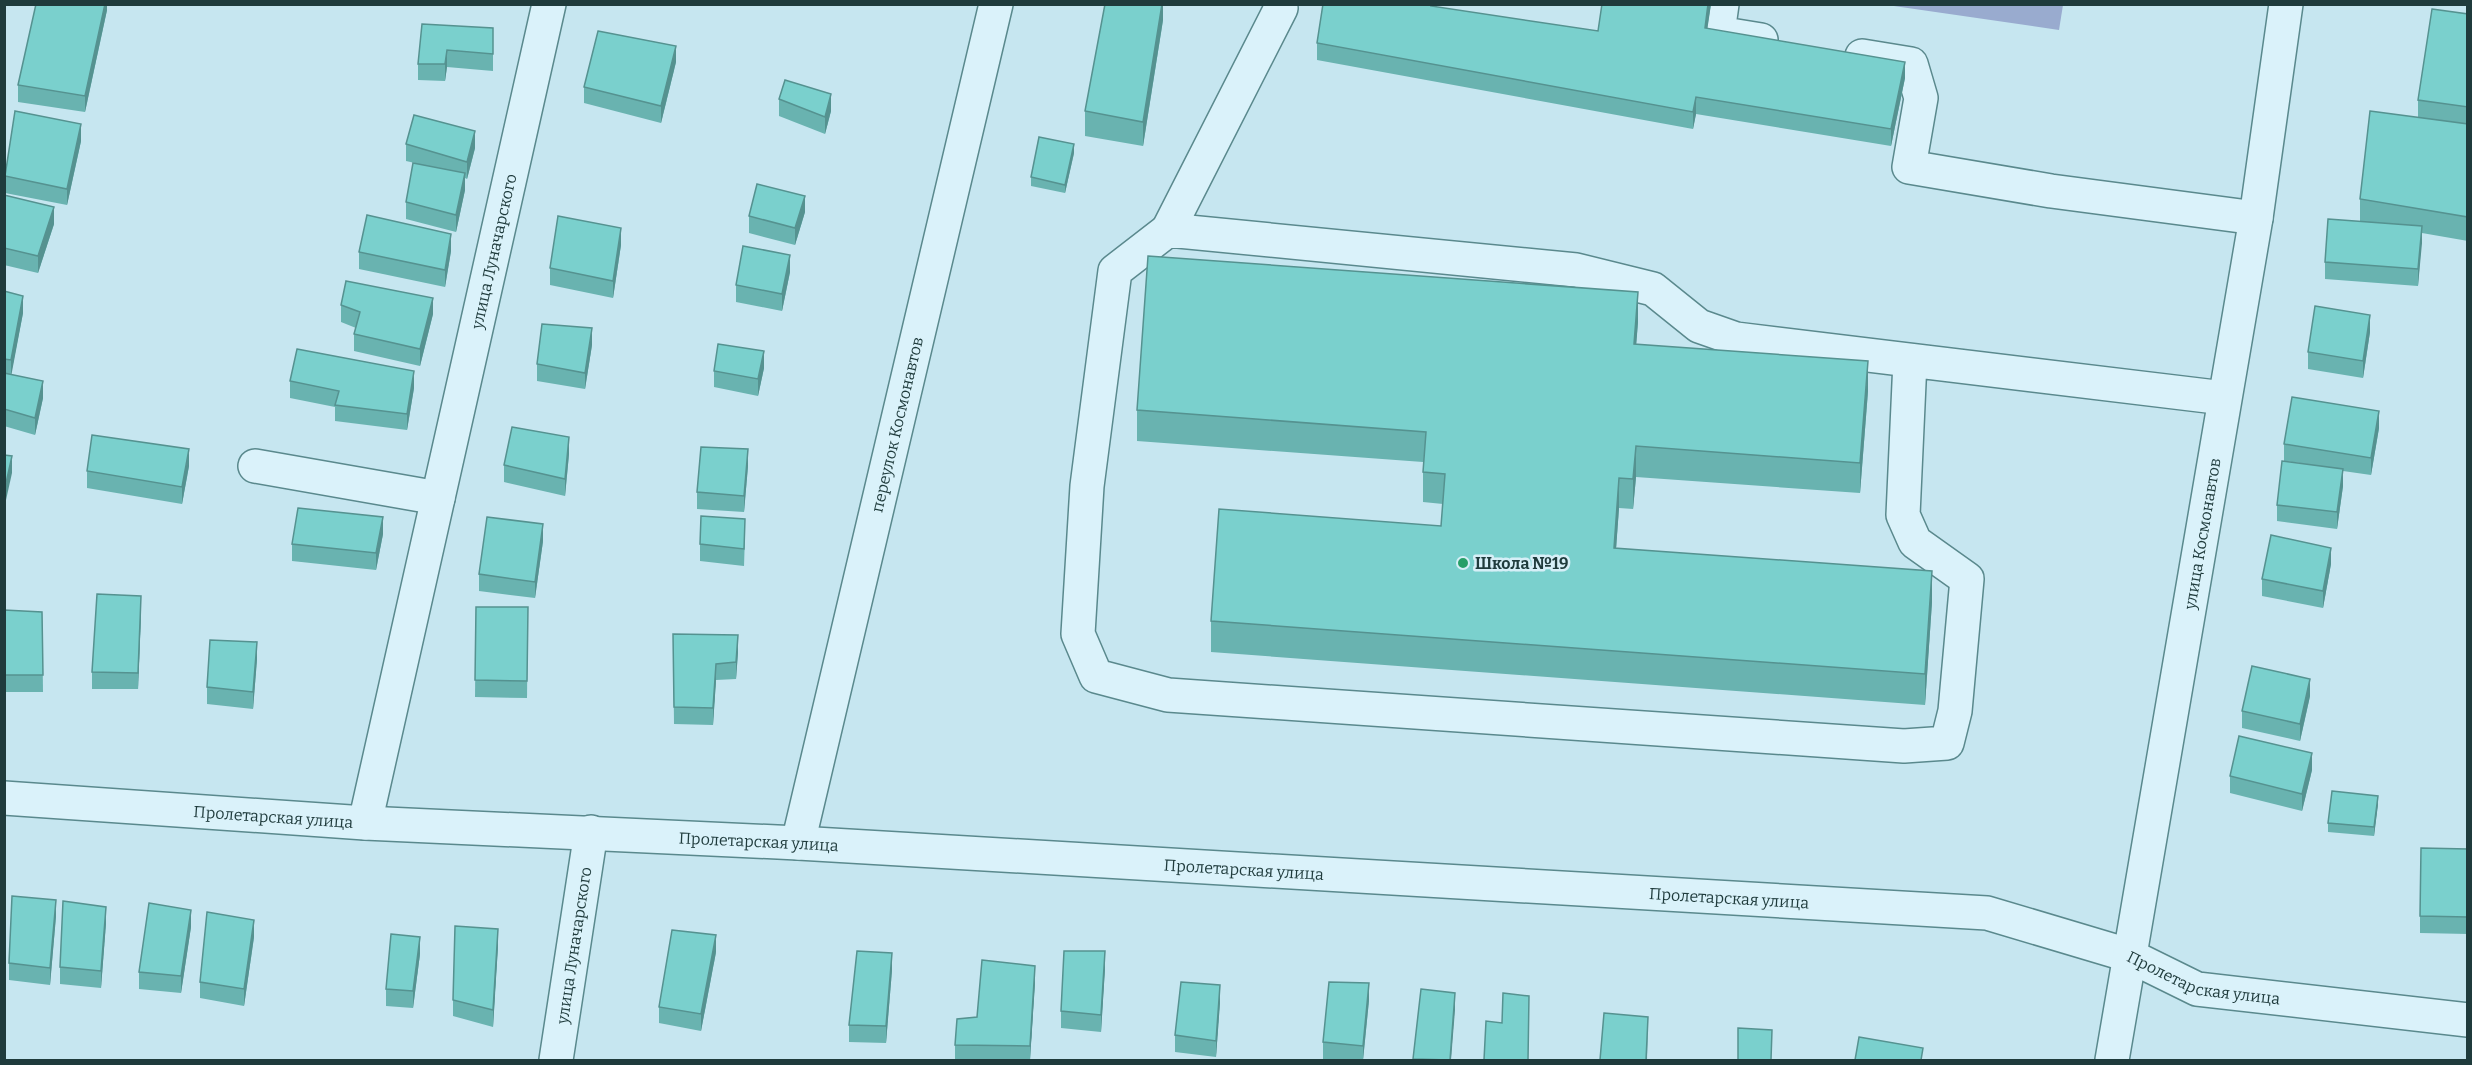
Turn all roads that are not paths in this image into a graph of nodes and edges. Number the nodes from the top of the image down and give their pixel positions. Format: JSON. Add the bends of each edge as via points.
{"nodes":[{"id":1,"x":549,"y":4,"type":"edge"},
{"id":2,"x":996,"y":4,"type":"edge"},
{"id":3,"x":1722,"y":4,"type":"edge"},
{"id":4,"x":2286,"y":4,"type":"edge"},
{"id":5,"x":1273,"y":6,"type":"edge"},
{"id":6,"x":1786,"y":44,"type":"edge"},
{"id":7,"x":1831,"y":51,"type":"edge"},
{"id":8,"x":2256,"y":218,"type":"junction"},
{"id":9,"x":1168,"y":230,"type":"junction"},
{"id":10,"x":1910,"y":361,"type":"junction"},
{"id":11,"x":2224,"y":398,"type":"junction"},
{"id":12,"x":255,"y":466,"type":"dead end"},
{"id":13,"x":438,"y":498,"type":"junction"},
{"id":14,"x":4,"y":798,"type":"edge"},
{"id":15,"x":365,"y":824,"type":"junction"},
{"id":16,"x":591,"y":832,"type":"junction"},
{"id":17,"x":798,"y":843,"type":"junction"},
{"id":18,"x":2128,"y":955,"type":"junction"},
{"id":19,"x":2468,"y":1020,"type":"edge"},
{"id":20,"x":556,"y":1060,"type":"edge"},
{"id":21,"x":2112,"y":1060,"type":"edge"}],
"edges":[{"from":1,"to":13,"type":"street","name":"улица Луначарского"},
{"from":2,"to":17,"type":"street","name":"переулок Космонавтов"},
{"from":3,"to":6,"type":"street","via":[[1718,33]]},
{"from":4,"to":8,"type":"street","name":"улица Космонавтов"},
{"from":5,"to":9,"type":"street"},
{"from":7,"to":8,"type":"street","via":[[1911,64],[1921,98],[1909,167],[2051,191]]},
{"from":8,"to":11,"type":"street","name":"улица Космонавтов"},
{"from":9,"to":10,"type":"street","via":[[1576,270],[1653,289],[1699,326],[1736,339]]},
{"from":9,"to":10,"type":"street","via":[[1115,272],[1087,486],[1078,634],[1096,676],[1168,695],[1904,746],[1947,743],[1955,711],[1967,579],[1915,542],[1903,515]]},
{"from":10,"to":11,"type":"street"},
{"from":11,"to":18,"type":"street","name":"улица Космонавтов"},
{"from":12,"to":13,"type":"street"},
{"from":13,"to":15,"type":"street","name":"улица Луначарского"},
{"from":14,"to":15,"type":"street","name":"Пролетарская улица"},
{"from":15,"to":16,"type":"street","name":"Пролетарская улица"},
{"from":16,"to":17,"type":"street","name":"Пролетарская улица"},
{"from":16,"to":20,"type":"street","name":"улица Луначарского"},
{"from":17,"to":18,"type":"street","name":"Пролетарская улица","via":[[1987,913]]},
{"from":18,"to":19,"type":"street","name":"Пролетарская улица","via":[[2197,989]]},
{"from":18,"to":21,"type":"street","name":"улица Космонавтов"}]}
